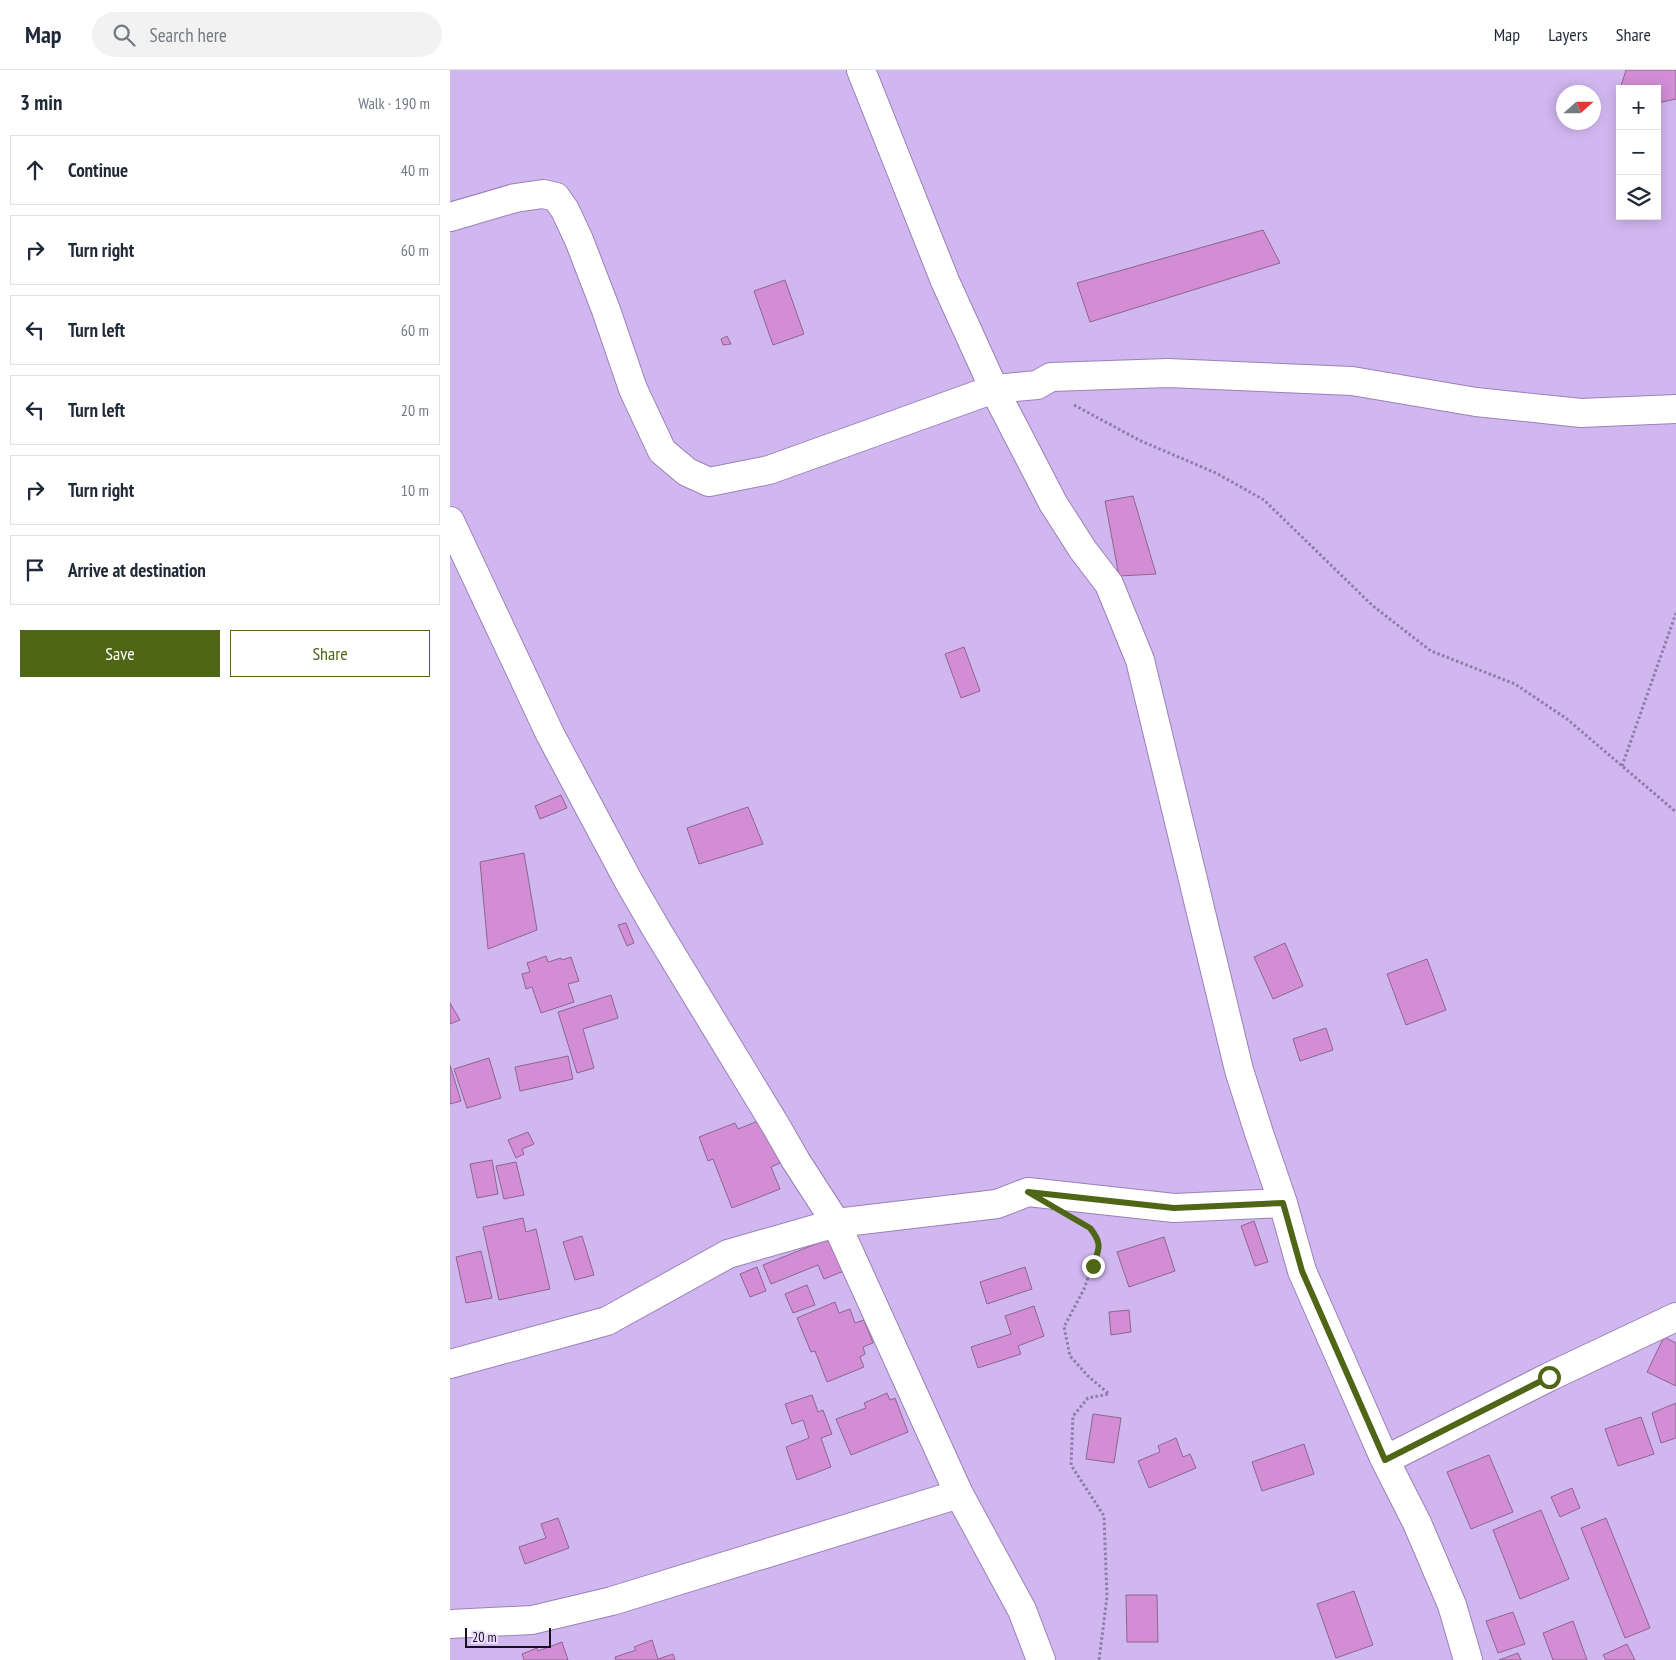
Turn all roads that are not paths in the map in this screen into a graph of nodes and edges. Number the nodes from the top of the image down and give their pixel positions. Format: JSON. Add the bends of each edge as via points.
{"nodes":[{"id":1,"x":862,"y":70,"type":"edge"},
{"id":2,"x":450,"y":217,"type":"edge"},
{"id":3,"x":994,"y":389,"type":"junction"},
{"id":4,"x":1676,"y":409,"type":"edge"},
{"id":5,"x":450,"y":521,"type":"edge"},
{"id":6,"x":1283,"y":1203,"type":"junction"},
{"id":7,"x":836,"y":1223,"type":"junction"},
{"id":8,"x":1676,"y":1317,"type":"edge"},
{"id":9,"x":450,"y":1364,"type":"edge"},
{"id":10,"x":1385,"y":1460,"type":"junction"},
{"id":11,"x":958,"y":1494,"type":"junction"},
{"id":12,"x":450,"y":1624,"type":"edge"},
{"id":13,"x":1041,"y":1660,"type":"edge"},
{"id":14,"x":1468,"y":1660,"type":"edge"}],
"edges":[{"from":1,"to":3,"type":"street","via":[[945,281]]},
{"from":2,"to":3,"type":"street","via":[[515,198],[543,194],[556,197],[579,240],[633,389],[662,451],[687,472],[709,482],[769,470]]},
{"from":3,"to":4,"type":"street","via":[[1037,386],[1051,377],[1168,374],[1352,381],[1476,402],[1581,413]]},
{"from":3,"to":6,"type":"street","via":[[1053,503],[1109,584],[1140,660],[1239,1070]]},
{"from":5,"to":7,"type":"street","via":[[550,734],[629,882]]},
{"from":6,"to":7,"type":"street","via":[[1174,1208],[1028,1192],[997,1204]]},
{"from":6,"to":10,"type":"street","via":[[1302,1271]]},
{"from":7,"to":9,"type":"street","via":[[728,1254],[607,1321]]},
{"from":7,"to":11,"type":"street"},
{"from":8,"to":10,"type":"street"},
{"from":10,"to":14,"type":"street","via":[[1417,1522],[1452,1605]]},
{"from":11,"to":12,"type":"street","via":[[612,1601],[532,1620]]},
{"from":11,"to":13,"type":"street","via":[[1022,1610]]}]}
